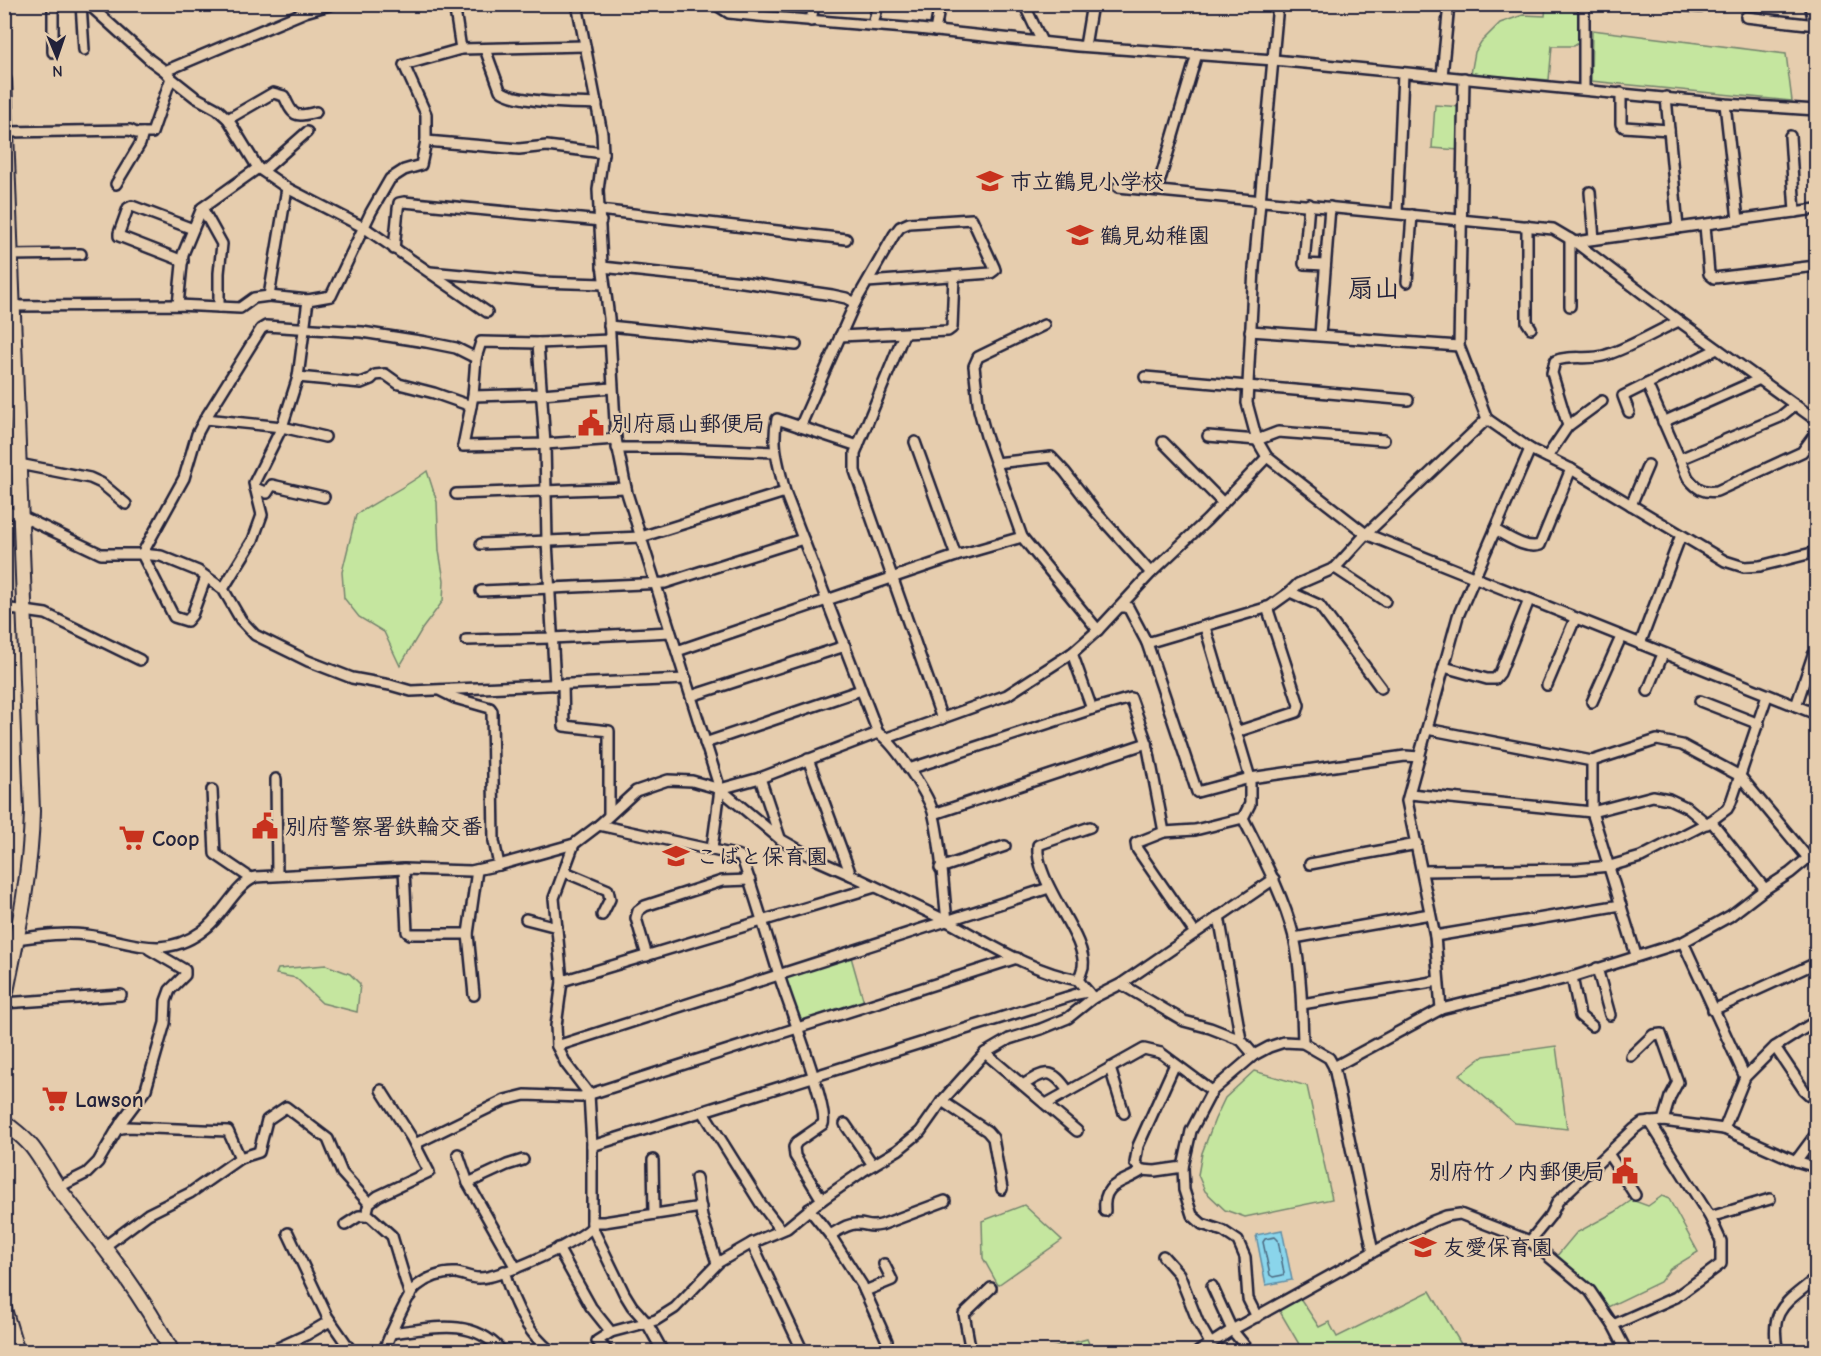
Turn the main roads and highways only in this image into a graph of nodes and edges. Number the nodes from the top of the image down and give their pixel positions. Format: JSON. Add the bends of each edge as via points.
{"nodes":[{"id":1,"x":1812,"y":4,"type":"edge"},
{"id":2,"x":1816,"y":24,"type":"edge"},
{"id":3,"x":4,"y":80,"type":"edge"},
{"id":4,"x":10,"y":312,"type":"edge"},
{"id":5,"x":4,"y":1002,"type":"edge"},
{"id":6,"x":4,"y":1122,"type":"edge"},
{"id":7,"x":4,"y":1309,"type":"edge"},
{"id":8,"x":17,"y":1352,"type":"edge"},
{"id":9,"x":172,"y":1352,"type":"edge"}],
"edges":[{"from":1,"to":2,"type":"main road"},
{"from":3,"to":4,"type":"main road"},
{"from":4,"to":5,"type":"main road","via":[[32,838]]},
{"from":6,"to":9,"type":"main road","via":[[30,1145],[150,1310]]},
{"from":7,"to":8,"type":"main road"}]}
